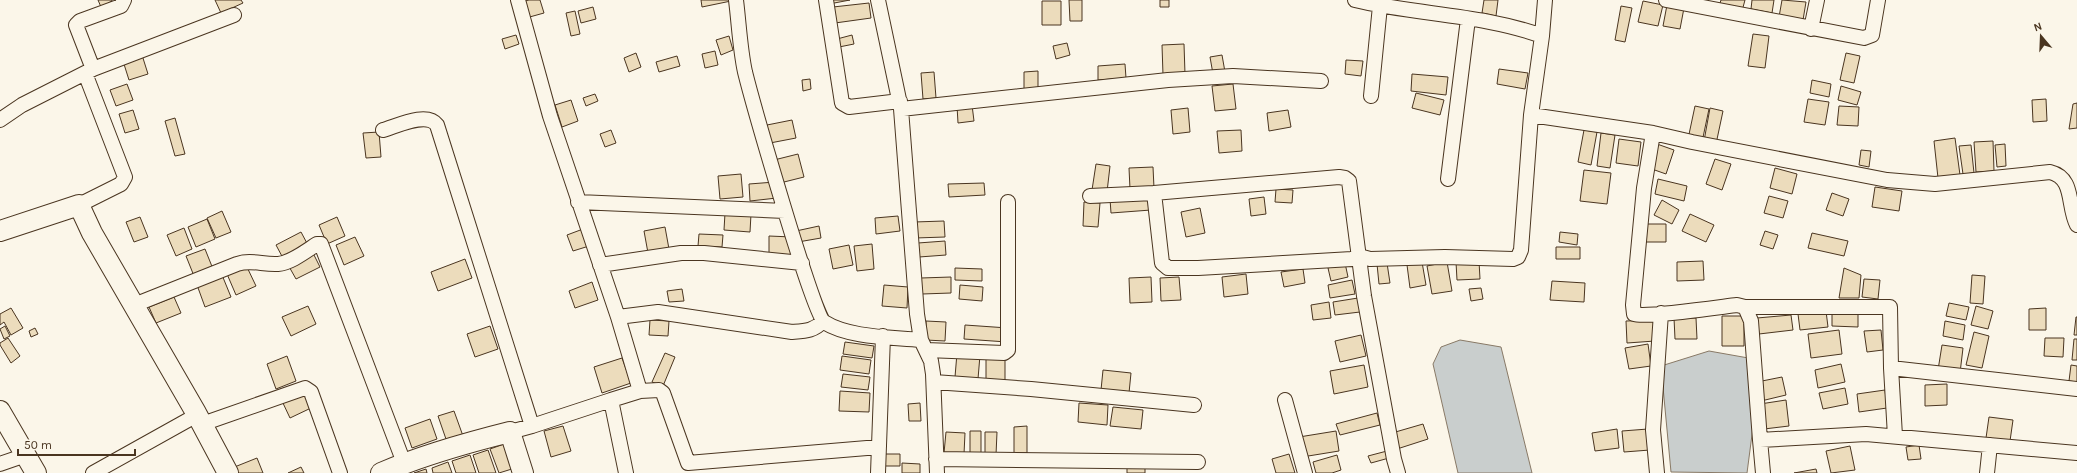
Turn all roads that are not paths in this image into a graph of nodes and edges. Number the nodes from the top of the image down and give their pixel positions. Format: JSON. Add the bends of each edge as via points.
{"nodes":[{"id":1,"x":124,"y":0,"type":"edge"},
{"id":2,"x":518,"y":0,"type":"edge"},
{"id":3,"x":736,"y":0,"type":"edge"},
{"id":4,"x":826,"y":0,"type":"edge"},
{"id":5,"x":878,"y":0,"type":"edge"},
{"id":6,"x":1355,"y":0,"type":"edge"},
{"id":7,"x":1545,"y":0,"type":"edge"},
{"id":8,"x":1666,"y":0,"type":"edge"},
{"id":9,"x":1817,"y":0,"type":"edge"},
{"id":10,"x":1878,"y":0,"type":"edge"},
{"id":11,"x":1380,"y":6,"type":"junction"},
{"id":12,"x":234,"y":15,"type":"dead end"},
{"id":13,"x":1468,"y":19,"type":"junction"},
{"id":14,"x":1812,"y":29,"type":"junction"},
{"id":15,"x":1542,"y":36,"type":"junction"},
{"id":16,"x":89,"y":71,"type":"junction"},
{"id":17,"x":1321,"y":81,"type":"dead end"},
{"id":18,"x":1371,"y":96,"type":"dead end"},
{"id":19,"x":900,"y":105,"type":"junction"},
{"id":20,"x":1531,"y":115,"type":"junction"},
{"id":21,"x":0,"y":120,"type":"edge"},
{"id":22,"x":383,"y":130,"type":"dead end"},
{"id":23,"x":1653,"y":133,"type":"junction"},
{"id":24,"x":1448,"y":179,"type":"dead end"},
{"id":25,"x":1154,"y":193,"type":"junction"},
{"id":26,"x":1090,"y":196,"type":"dead end"},
{"id":27,"x":578,"y":202,"type":"junction"},
{"id":28,"x":1008,"y":202,"type":"dead end"},
{"id":29,"x":79,"y":205,"type":"junction"},
{"id":30,"x":785,"y":211,"type":"junction"},
{"id":31,"x":2077,"y":225,"type":"edge"},
{"id":32,"x":0,"y":231,"type":"edge"},
{"id":33,"x":1359,"y":256,"type":"junction"},
{"id":34,"x":802,"y":263,"type":"junction"},
{"id":35,"x":600,"y":265,"type":"junction"},
{"id":36,"x":134,"y":305,"type":"junction"},
{"id":37,"x":1745,"y":307,"type":"junction"},
{"id":38,"x":1661,"y":313,"type":"junction"},
{"id":39,"x":618,"y":317,"type":"junction"},
{"id":40,"x":823,"y":321,"type":"junction"},
{"id":41,"x":884,"y":336,"type":"junction"},
{"id":42,"x":924,"y":345,"type":"junction"},
{"id":43,"x":1891,"y":368,"type":"junction"},
{"id":44,"x":934,"y":382,"type":"junction"},
{"id":45,"x":2077,"y":389,"type":"edge"},
{"id":46,"x":640,"y":391,"type":"junction"},
{"id":47,"x":611,"y":400,"type":"junction"},
{"id":48,"x":1285,"y":400,"type":"dead end"},
{"id":49,"x":1194,"y":405,"type":"dead end"},
{"id":50,"x":0,"y":411,"type":"edge"},
{"id":51,"x":200,"y":419,"type":"junction"},
{"id":52,"x":532,"y":426,"type":"junction"},
{"id":53,"x":510,"y":432,"type":"junction"},
{"id":54,"x":1895,"y":436,"type":"junction"},
{"id":55,"x":1760,"y":440,"type":"junction"},
{"id":56,"x":1990,"y":445,"type":"junction"},
{"id":57,"x":879,"y":447,"type":"junction"},
{"id":58,"x":2077,"y":453,"type":"edge"},
{"id":59,"x":26,"y":455,"type":"junction"},
{"id":60,"x":1198,"y":462,"type":"dead end"},
{"id":61,"x":404,"y":463,"type":"junction"},
{"id":62,"x":0,"y":464,"type":"edge"},
{"id":63,"x":937,"y":466,"type":"edge"},
{"id":64,"x":36,"y":473,"type":"edge"},
{"id":65,"x":93,"y":473,"type":"edge"},
{"id":66,"x":228,"y":473,"type":"edge"},
{"id":67,"x":340,"y":473,"type":"edge"},
{"id":68,"x":381,"y":473,"type":"edge"},
{"id":69,"x":523,"y":473,"type":"edge"},
{"id":70,"x":626,"y":473,"type":"edge"},
{"id":71,"x":878,"y":473,"type":"edge"},
{"id":72,"x":1305,"y":473,"type":"edge"},
{"id":73,"x":1398,"y":473,"type":"edge"},
{"id":74,"x":1657,"y":473,"type":"edge"},
{"id":75,"x":1762,"y":473,"type":"edge"},
{"id":76,"x":1987,"y":473,"type":"edge"}],
"edges":[{"from":1,"to":16,"type":"street","via":[[121,6],[80,21],[76,25]]},
{"from":2,"to":27,"type":"street","via":[[550,116]]},
{"from":3,"to":30,"type":"street","via":[[745,72]]},
{"from":4,"to":19,"type":"street","via":[[842,103],[849,107]]},
{"from":5,"to":19,"type":"street"},
{"from":6,"to":11,"type":"street"},
{"from":7,"to":15,"type":"street"},
{"from":8,"to":14,"type":"street"},
{"from":9,"to":14,"type":"street"},
{"from":10,"to":14,"type":"street","via":[[1873,31],[1868,38]]},
{"from":11,"to":13,"type":"street"},
{"from":11,"to":18,"type":"street"},
{"from":12,"to":16,"type":"street"},
{"from":13,"to":15,"type":"street"},
{"from":13,"to":24,"type":"street"},
{"from":15,"to":20,"type":"street"},
{"from":16,"to":21,"type":"street","via":[[22,105]]},
{"from":16,"to":29,"type":"street","via":[[125,177],[121,184]]},
{"from":17,"to":19,"type":"street","via":[[1233,76]]},
{"from":19,"to":42,"type":"street","via":[[917,314]]},
{"from":20,"to":23,"type":"street"},
{"from":20,"to":33,"type":"street","via":[[1522,243],[1518,257],[1370,259]]},
{"from":22,"to":52,"type":"street","via":[[424,118],[434,121],[437,125]]},
{"from":23,"to":31,"type":"street","via":[[1887,180],[1935,184],[2050,172],[2059,174],[2066,182]]},
{"from":23,"to":38,"type":"street","via":[[1644,188],[1633,311],[1638,315]]},
{"from":25,"to":26,"type":"street"},
{"from":25,"to":33,"type":"street","via":[[1162,263],[1165,267],[1198,268],[1352,259]]},
{"from":25,"to":33,"type":"street","via":[[1345,178],[1349,181],[1351,190]]},
{"from":27,"to":30,"type":"street"},
{"from":27,"to":35,"type":"street"},
{"from":28,"to":42,"type":"street","via":[[1008,350],[1004,353]]},
{"from":29,"to":32,"type":"street"},
{"from":29,"to":36,"type":"street","via":[[92,233]]},
{"from":30,"to":34,"type":"street"},
{"from":33,"to":73,"type":"street","via":[[1374,355]]},
{"from":34,"to":35,"type":"street","via":[[681,253]]},
{"from":34,"to":40,"type":"street"},
{"from":35,"to":39,"type":"street"},
{"from":36,"to":51,"type":"street"},
{"from":36,"to":61,"type":"street","via":[[237,264],[250,261],[284,263],[321,244]]},
{"from":37,"to":38,"type":"street","via":[[1737,305]]},
{"from":37,"to":43,"type":"street","via":[[1890,307]]},
{"from":37,"to":55,"type":"street","via":[[1751,321]]},
{"from":38,"to":74,"type":"street","via":[[1653,430]]},
{"from":39,"to":40,"type":"street","via":[[658,312],[792,332],[809,331]]},
{"from":39,"to":46,"type":"street"},
{"from":40,"to":41,"type":"street","via":[[846,331]]},
{"from":41,"to":42,"type":"street"},
{"from":41,"to":57,"type":"street"},
{"from":42,"to":44,"type":"street"},
{"from":43,"to":45,"type":"street"},
{"from":43,"to":54,"type":"street"},
{"from":44,"to":49,"type":"street"},
{"from":44,"to":63,"type":"street"},
{"from":46,"to":47,"type":"street"},
{"from":46,"to":57,"type":"street","via":[[659,390],[663,393],[688,463]]},
{"from":47,"to":52,"type":"street"},
{"from":47,"to":70,"type":"street"},
{"from":48,"to":72,"type":"street"},
{"from":50,"to":59,"type":"street"},
{"from":51,"to":65,"type":"street"},
{"from":51,"to":66,"type":"street"},
{"from":51,"to":67,"type":"street","via":[[305,388],[311,392]]},
{"from":52,"to":53,"type":"street"},
{"from":53,"to":61,"type":"street"},
{"from":53,"to":69,"type":"street"},
{"from":54,"to":55,"type":"street","via":[[1866,434]]},
{"from":54,"to":56,"type":"street"},
{"from":55,"to":75,"type":"street"},
{"from":56,"to":58,"type":"street"},
{"from":56,"to":76,"type":"street"},
{"from":57,"to":71,"type":"street"},
{"from":59,"to":62,"type":"street"},
{"from":59,"to":64,"type":"street"},
{"from":60,"to":63,"type":"street"},
{"from":61,"to":68,"type":"street"}]}
